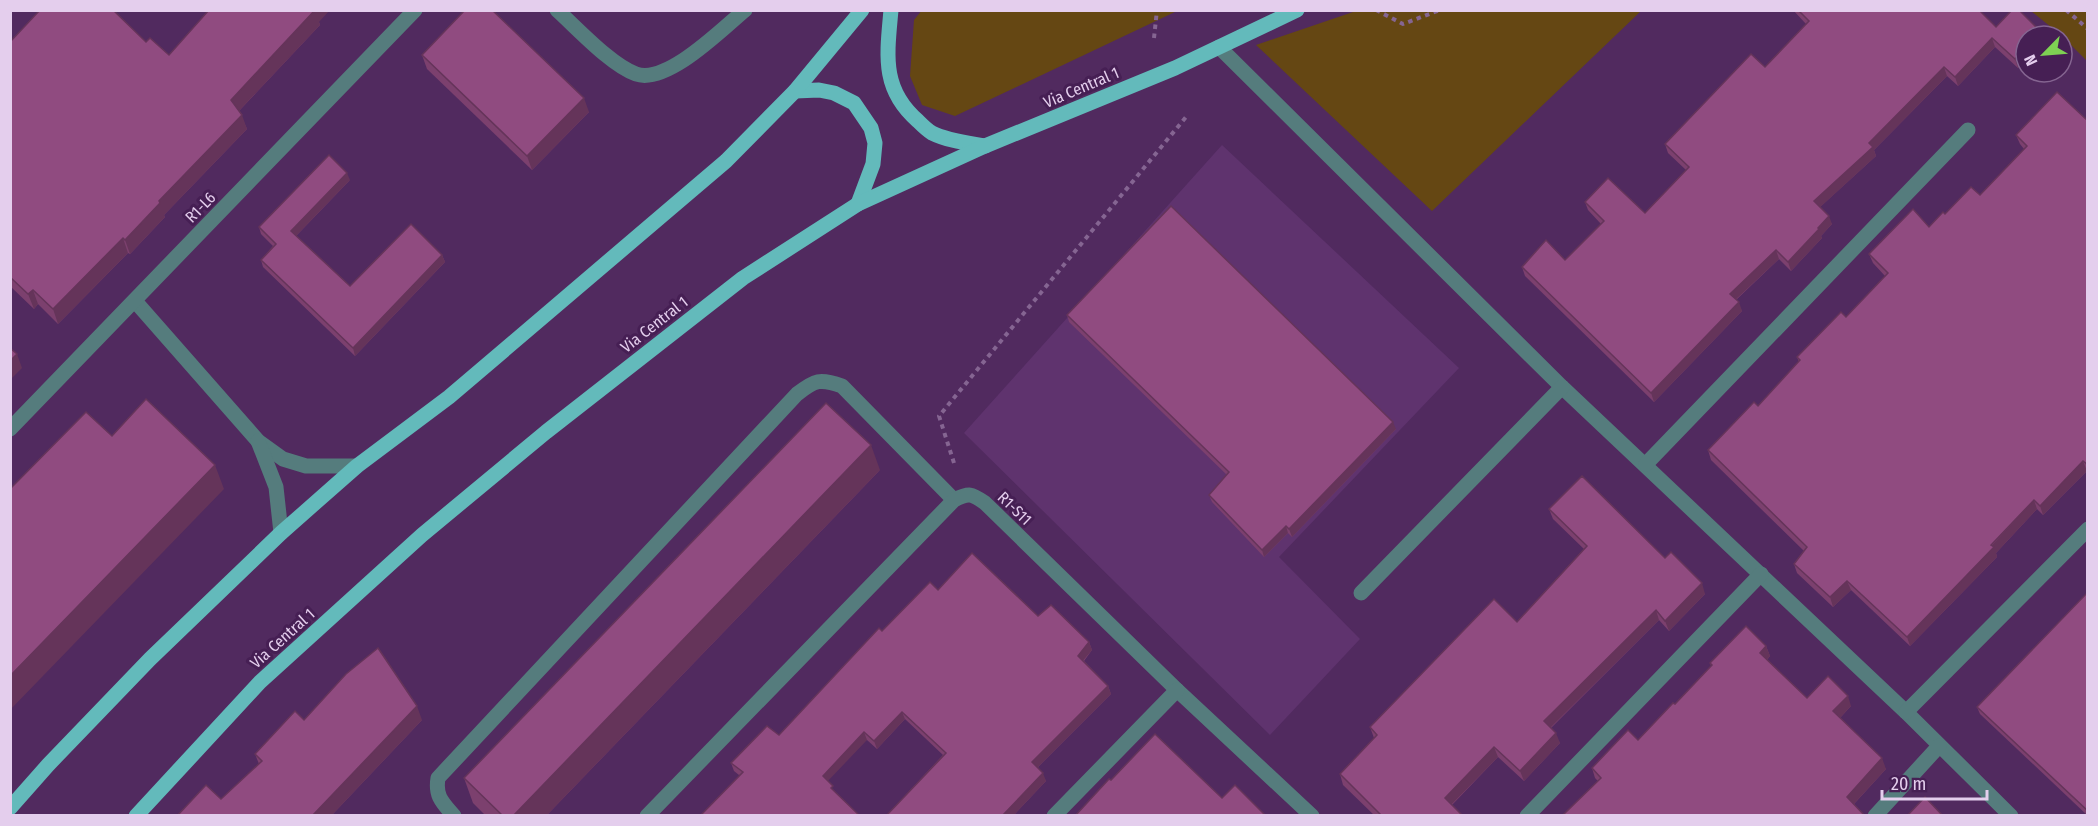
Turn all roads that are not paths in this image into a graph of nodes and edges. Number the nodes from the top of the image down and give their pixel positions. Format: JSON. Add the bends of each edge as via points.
{"nodes":[{"id":1,"x":415,"y":10,"type":"edge"},
{"id":2,"x":557,"y":10,"type":"edge"},
{"id":3,"x":745,"y":10,"type":"edge"},
{"id":4,"x":862,"y":10,"type":"edge"},
{"id":5,"x":891,"y":10,"type":"edge"},
{"id":6,"x":1297,"y":10,"type":"edge"},
{"id":7,"x":1219,"y":47,"type":"junction"},
{"id":8,"x":795,"y":91,"type":"junction"},
{"id":9,"x":1968,"y":130,"type":"dead end"},
{"id":10,"x":986,"y":146,"type":"junction"},
{"id":11,"x":858,"y":204,"type":"junction"},
{"id":12,"x":135,"y":301,"type":"junction"},
{"id":13,"x":1562,"y":387,"type":"junction"},
{"id":14,"x":10,"y":429,"type":"edge"},
{"id":15,"x":258,"y":441,"type":"junction"},
{"id":16,"x":1646,"y":464,"type":"junction"},
{"id":17,"x":357,"y":466,"type":"junction"},
{"id":18,"x":960,"y":498,"type":"junction"},
{"id":19,"x":2088,"y":530,"type":"edge"},
{"id":20,"x":281,"y":533,"type":"junction"},
{"id":21,"x":1761,"y":574,"type":"junction"},
{"id":22,"x":1361,"y":592,"type":"dead end"},
{"id":23,"x":1178,"y":690,"type":"junction"},
{"id":24,"x":1906,"y":712,"type":"junction"},
{"id":25,"x":1939,"y":746,"type":"junction"},
{"id":26,"x":10,"y":808,"type":"edge"},
{"id":27,"x":136,"y":816,"type":"edge"},
{"id":28,"x":454,"y":816,"type":"edge"},
{"id":29,"x":647,"y":816,"type":"edge"},
{"id":30,"x":1054,"y":816,"type":"edge"},
{"id":31,"x":1312,"y":816,"type":"edge"},
{"id":32,"x":1527,"y":816,"type":"edge"},
{"id":33,"x":1875,"y":816,"type":"edge"},
{"id":34,"x":2011,"y":816,"type":"edge"}],
"edges":[{"from":1,"to":12,"type":"street","name":"R1-L6"},
{"from":2,"to":3,"type":"street","via":[[620,66],[638,75],[665,71],[682,61]]},
{"from":4,"to":8,"type":"main road"},
{"from":5,"to":10,"type":"main road","via":[[888,67],[892,88],[907,111],[931,132]]},
{"from":6,"to":7,"type":"main road","name":"Via Central 1"},
{"from":7,"to":10,"type":"main road","name":"Via Central 1"},
{"from":7,"to":13,"type":"street"},
{"from":8,"to":11,"type":"main road","via":[[834,93],[854,104],[870,128],[875,144],[873,164]]},
{"from":8,"to":17,"type":"main road","via":[[726,161],[658,220],[449,397]]},
{"from":9,"to":16,"type":"street"},
{"from":10,"to":11,"type":"main road","name":"Via Central 1"},
{"from":11,"to":27,"type":"main road","name":"Via Central 1","via":[[743,278],[422,535],[260,682]]},
{"from":12,"to":14,"type":"street","name":"R1-L6"},
{"from":12,"to":15,"type":"street"},
{"from":13,"to":16,"type":"street"},
{"from":13,"to":22,"type":"street"},
{"from":15,"to":17,"type":"street","via":[[283,459],[306,466]]},
{"from":15,"to":20,"type":"street","via":[[276,487]]},
{"from":16,"to":21,"type":"street"},
{"from":17,"to":20,"type":"main road"},
{"from":18,"to":23,"type":"street","name":"R1-S11","via":[[973,495],[985,503]]},
{"from":18,"to":28,"type":"street","name":"R1-S11","via":[[842,386],[826,380],[811,383],[438,778],[436,790]]},
{"from":18,"to":29,"type":"street"},
{"from":19,"to":24,"type":"street"},
{"from":20,"to":26,"type":"main road","via":[[150,659]]},
{"from":21,"to":24,"type":"street"},
{"from":21,"to":32,"type":"street"},
{"from":23,"to":30,"type":"street"},
{"from":23,"to":31,"type":"street","name":"R1-S11"},
{"from":24,"to":25,"type":"street"},
{"from":25,"to":33,"type":"street"},
{"from":25,"to":34,"type":"street"}]}
